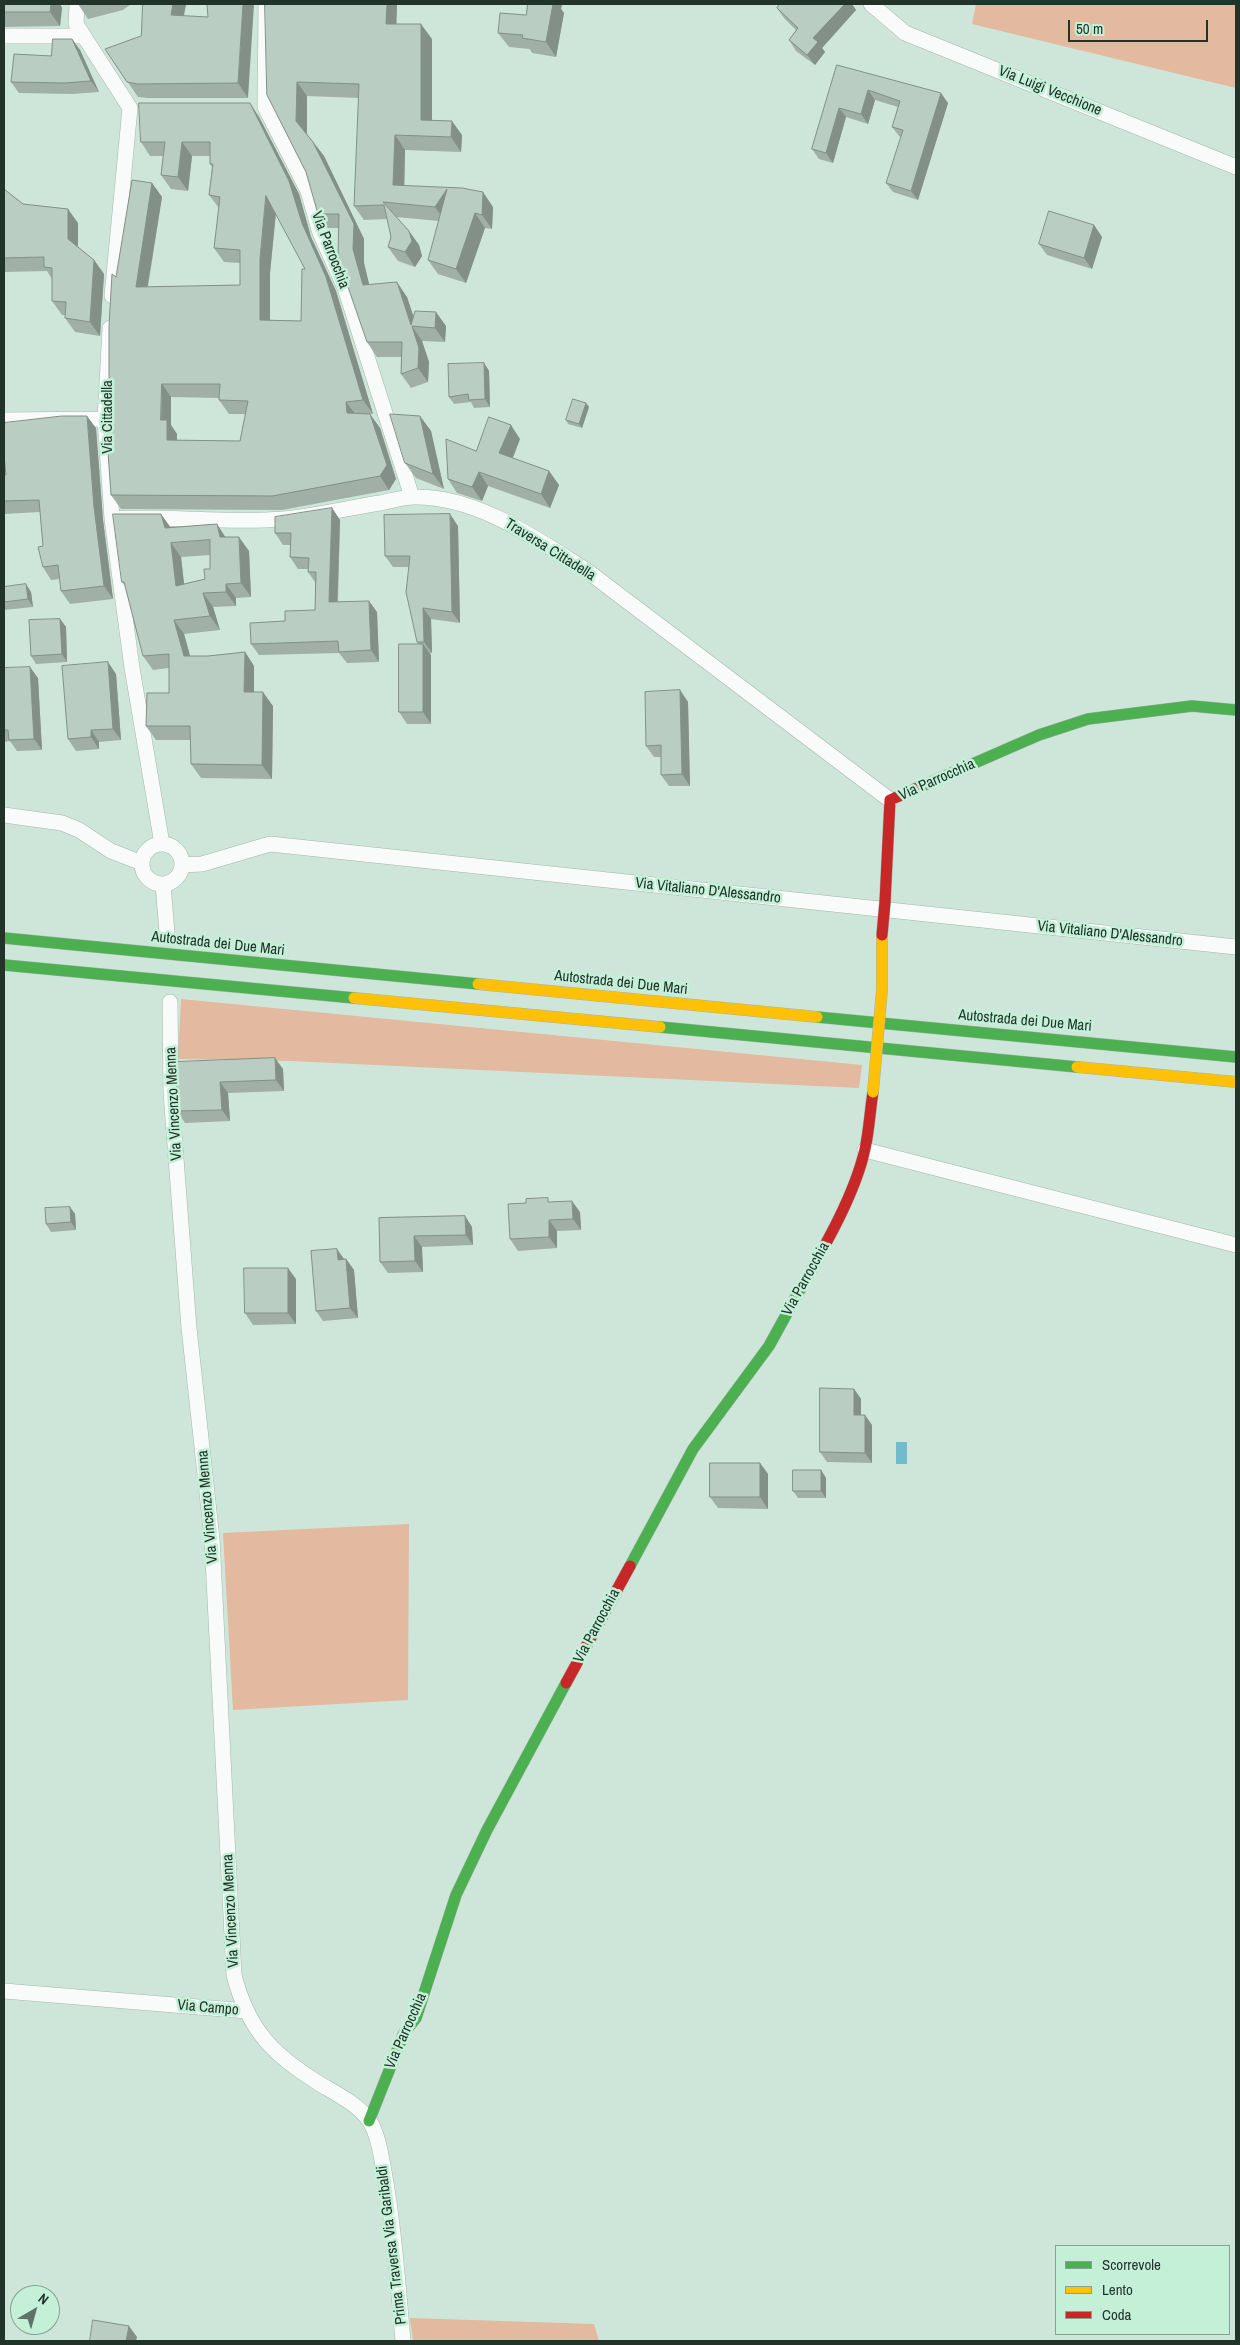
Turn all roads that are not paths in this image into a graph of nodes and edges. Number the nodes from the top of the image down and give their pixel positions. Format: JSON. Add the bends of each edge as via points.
{"nodes":[{"id":1,"x":77,"y":4,"type":"edge"},
{"id":2,"x":266,"y":4,"type":"edge"},
{"id":3,"x":871,"y":4,"type":"edge"},
{"id":4,"x":4,"y":36,"type":"edge"},
{"id":5,"x":83,"y":36,"type":"junction"},
{"id":6,"x":130,"y":108,"type":"junction"},
{"id":7,"x":149,"y":108,"type":"edge"},
{"id":8,"x":1236,"y":167,"type":"edge"},
{"id":9,"x":105,"y":419,"type":"junction"},
{"id":10,"x":4,"y":420,"type":"edge"},
{"id":11,"x":412,"y":497,"type":"junction"},
{"id":12,"x":112,"y":519,"type":"junction"},
{"id":13,"x":1236,"y":710,"type":"edge"},
{"id":14,"x":890,"y":800,"type":"junction"},
{"id":15,"x":4,"y":815,"type":"edge"},
{"id":16,"x":162,"y":844,"type":"junction"},
{"id":17,"x":142,"y":863,"type":"junction"},
{"id":18,"x":182,"y":865,"type":"junction"},
{"id":19,"x":163,"y":884,"type":"junction"},
{"id":20,"x":167,"y":933,"type":"dead end"},
{"id":21,"x":4,"y":938,"type":"edge"},
{"id":22,"x":1236,"y":948,"type":"edge"},
{"id":23,"x":4,"y":965,"type":"edge"},
{"id":24,"x":170,"y":1002,"type":"dead end"},
{"id":25,"x":1236,"y":1057,"type":"edge"},
{"id":26,"x":1236,"y":1082,"type":"edge"},
{"id":27,"x":864,"y":1150,"type":"junction"},
{"id":28,"x":1236,"y":1245,"type":"edge"},
{"id":29,"x":4,"y":1991,"type":"edge"},
{"id":30,"x":247,"y":2011,"type":"junction"},
{"id":31,"x":369,"y":2121,"type":"junction"},
{"id":32,"x":403,"y":2341,"type":"edge"}],
"edges":[{"from":1,"to":5,"type":"street","via":[[76,24]]},
{"from":2,"to":11,"type":"street","name":"Via Parrocchia","via":[[260,107],[308,191],[320,233],[345,288]]},
{"from":3,"to":8,"type":"street","name":"Via Luigi Vecchione","via":[[905,33]]},
{"from":4,"to":5,"type":"street"},
{"from":5,"to":6,"type":"street"},
{"from":6,"to":7,"type":"street"},
{"from":6,"to":9,"type":"street","name":"Via Cittadella","via":[[112,287]]},
{"from":9,"to":10,"type":"street"},
{"from":9,"to":12,"type":"street","name":"Via Cittadella"},
{"from":11,"to":12,"type":"street","name":"Traversa Cittadella","via":[[284,519]]},
{"from":11,"to":14,"type":"street","name":"Traversa Cittadella","via":[[438,498],[471,508],[539,540],[586,570]]},
{"from":12,"to":16,"type":"street","name":"Via Cittadella","via":[[132,668]]},
{"from":13,"to":14,"type":"main road","name":"Via Parrocchia","via":[[1192,706],[1088,720],[1039,734]]},
{"from":14,"to":27,"type":"main road","name":"Via Parrocchia","bridge":true,"via":[[882,990]]},
{"from":15,"to":17,"type":"street","via":[[62,823],[111,851]]},
{"from":16,"to":17,"type":"street","via":[[150,848]]},
{"from":16,"to":18,"type":"street","via":[[174,848]]},
{"from":17,"to":19,"type":"street","via":[[146,875]]},
{"from":18,"to":19,"type":"street","via":[[174,880]]},
{"from":18,"to":22,"type":"street","name":"Via Vitaliano D'Alessandro","via":[[202,864],[270,844]]},
{"from":19,"to":20,"type":"street"},
{"from":21,"to":25,"type":"main road","name":"Autostrada dei Due Mari"},
{"from":23,"to":26,"type":"main road"},
{"from":24,"to":30,"type":"street","name":"Via Vincenzo Menna","via":[[171,1093],[189,1318],[212,1539],[234,1975]]},
{"from":27,"to":28,"type":"street"},
{"from":27,"to":31,"type":"main road","name":"Via Parrocchia","via":[[853,1184],[826,1244],[769,1346],[693,1449],[488,1830],[456,1895],[416,2018],[404,2033]]},
{"from":29,"to":30,"type":"street","name":"Via Campo"},
{"from":30,"to":31,"type":"street","name":"Via Campo","via":[[257,2032],[274,2051],[347,2100]]},
{"from":31,"to":32,"type":"street","name":"Prima Traversa Via Garibaldi","via":[[380,2151],[388,2194]]}]}
